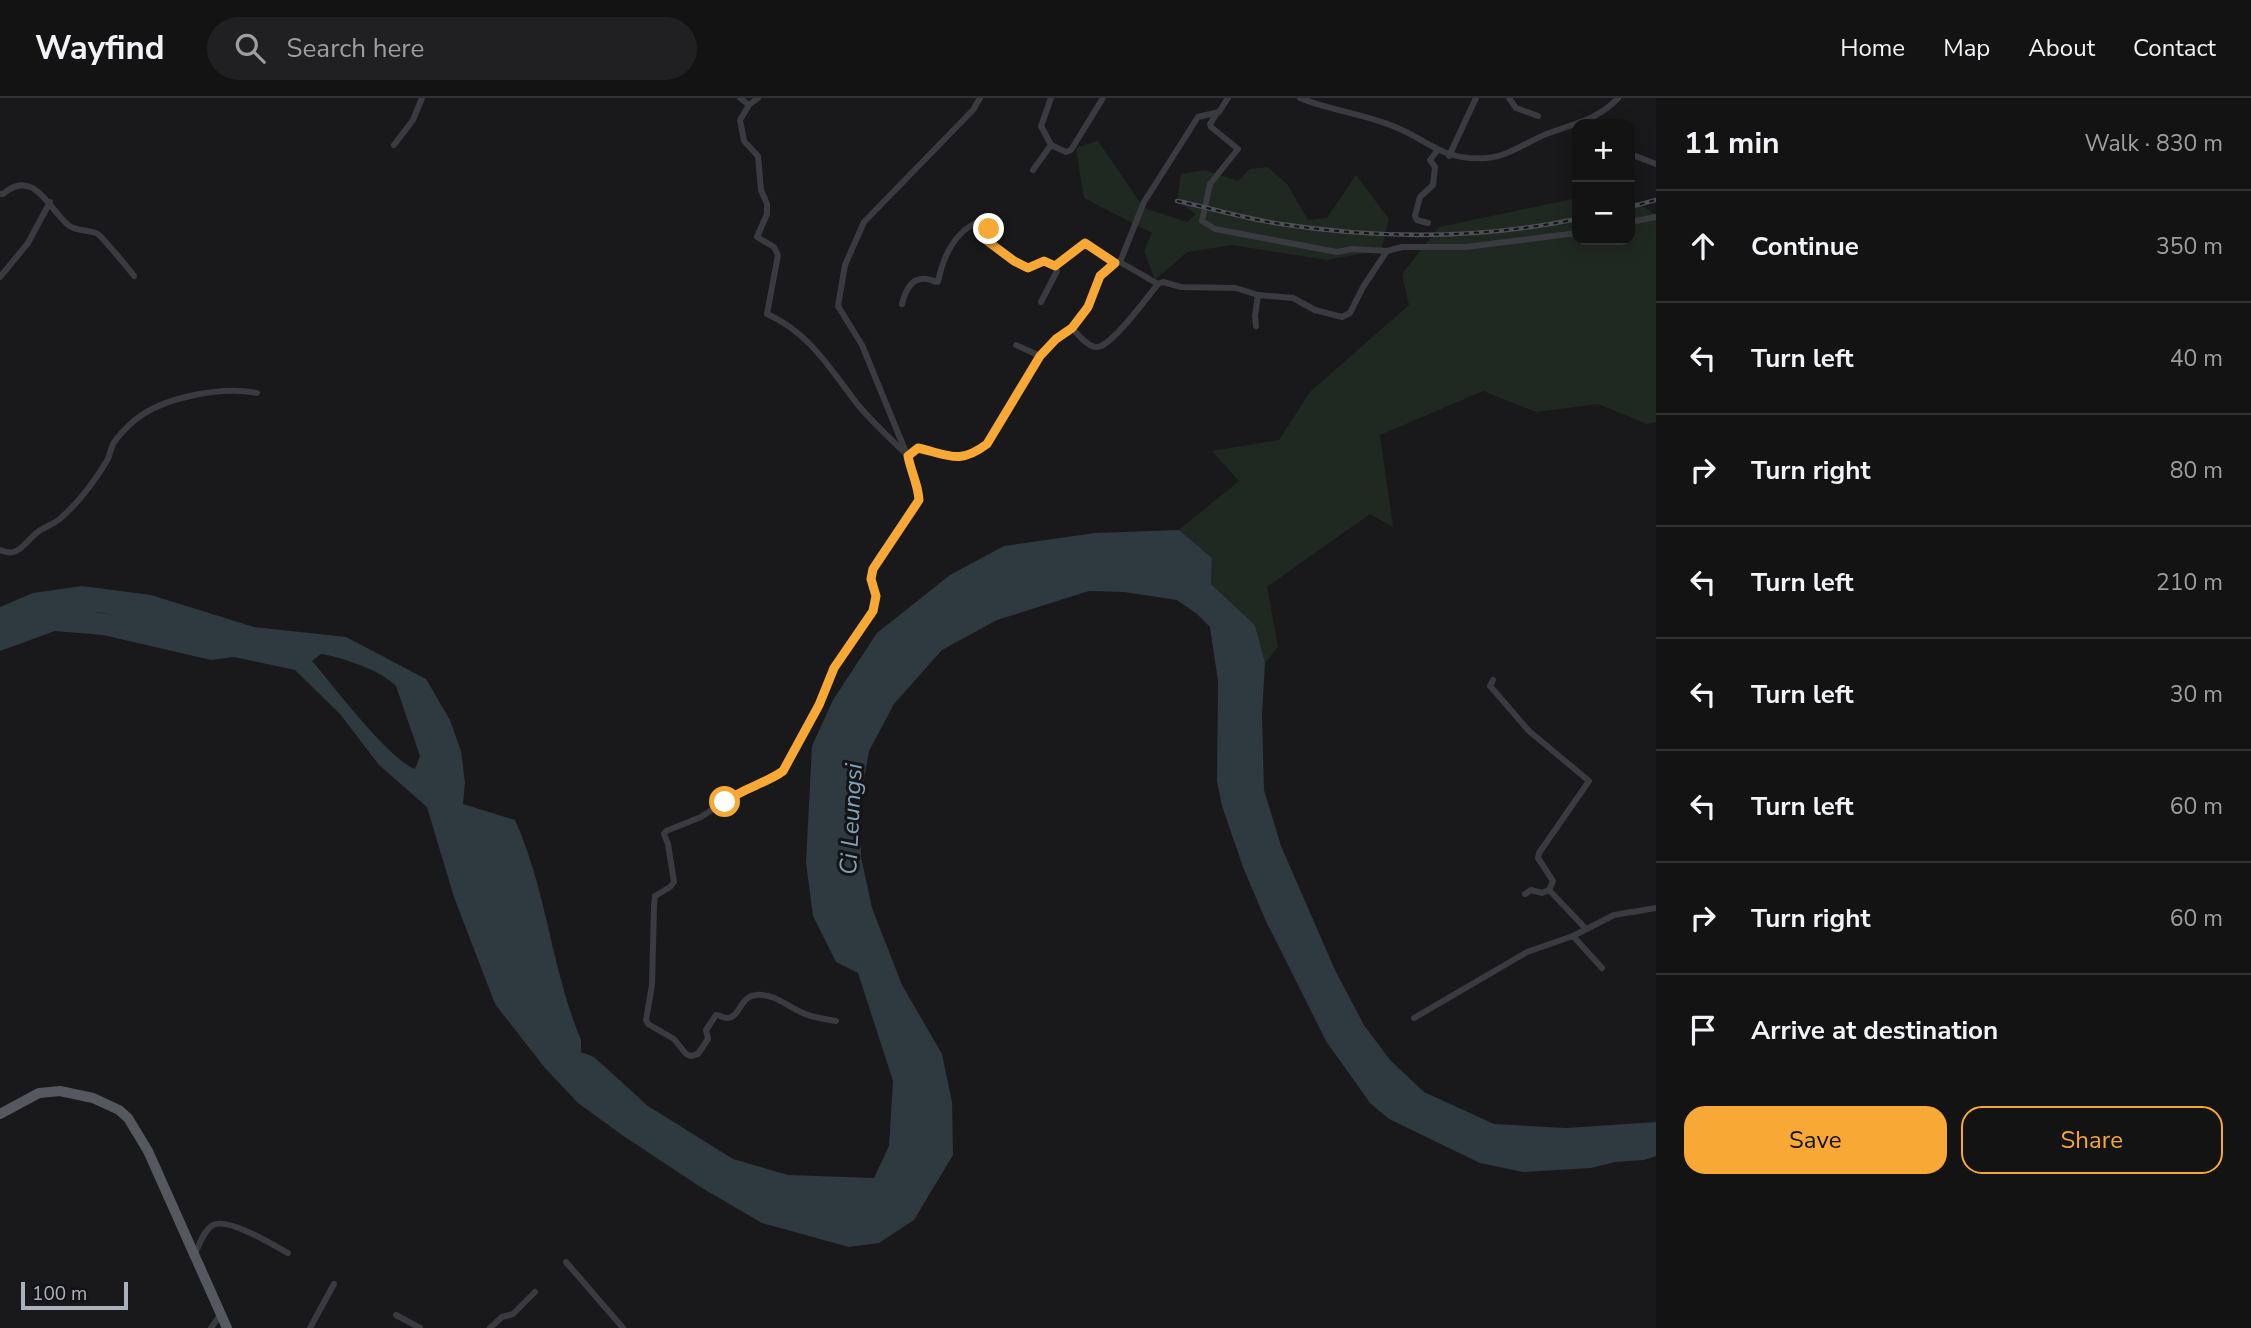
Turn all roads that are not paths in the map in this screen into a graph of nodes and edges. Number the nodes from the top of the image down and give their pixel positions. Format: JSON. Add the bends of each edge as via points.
{"nodes":[{"id":1,"x":422,"y":98,"type":"edge"},
{"id":2,"x":740,"y":98,"type":"edge"},
{"id":3,"x":758,"y":98,"type":"edge"},
{"id":4,"x":980,"y":98,"type":"edge"},
{"id":5,"x":1052,"y":98,"type":"edge"},
{"id":6,"x":1103,"y":98,"type":"edge"},
{"id":7,"x":1228,"y":98,"type":"edge"},
{"id":8,"x":1300,"y":98,"type":"edge"},
{"id":9,"x":1476,"y":98,"type":"edge"},
{"id":10,"x":1509,"y":98,"type":"edge"},
{"id":11,"x":1618,"y":98,"type":"edge"},
{"id":12,"x":749,"y":105,"type":"junction"},
{"id":13,"x":1217,"y":113,"type":"junction"},
{"id":14,"x":1538,"y":116,"type":"dead end"},
{"id":15,"x":1593,"y":119,"type":"edge"},
{"id":16,"x":1572,"y":127,"type":"edge"},
{"id":17,"x":394,"y":145,"type":"dead end"},
{"id":18,"x":1051,"y":145,"type":"junction"},
{"id":19,"x":1437,"y":151,"type":"junction"},
{"id":20,"x":1449,"y":156,"type":"junction"},
{"id":21,"x":1635,"y":156,"type":"edge"},
{"id":22,"x":1656,"y":164,"type":"edge"},
{"id":23,"x":1033,"y":170,"type":"dead end"},
{"id":24,"x":0,"y":194,"type":"edge"},
{"id":25,"x":50,"y":202,"type":"junction"},
{"id":26,"x":1656,"y":217,"type":"edge"},
{"id":27,"x":1635,"y":221,"type":"edge"},
{"id":28,"x":1428,"y":223,"type":"dead end"},
{"id":29,"x":1572,"y":234,"type":"edge"},
{"id":30,"x":1387,"y":251,"type":"junction"},
{"id":31,"x":1117,"y":262,"type":"junction"},
{"id":32,"x":1055,"y":266,"type":"junction"},
{"id":33,"x":134,"y":276,"type":"dead end"},
{"id":34,"x":0,"y":277,"type":"edge"},
{"id":35,"x":1158,"y":284,"type":"junction"},
{"id":36,"x":1258,"y":295,"type":"junction"},
{"id":37,"x":1041,"y":302,"type":"dead end"},
{"id":38,"x":902,"y":304,"type":"dead end"},
{"id":39,"x":1256,"y":326,"type":"dead end"},
{"id":40,"x":1072,"y":328,"type":"junction"},
{"id":41,"x":1016,"y":345,"type":"dead end"},
{"id":42,"x":1040,"y":356,"type":"junction"},
{"id":43,"x":257,"y":393,"type":"dead end"},
{"id":44,"x":908,"y":456,"type":"junction"},
{"id":45,"x":0,"y":550,"type":"edge"},
{"id":46,"x":1493,"y":680,"type":"dead end"},
{"id":47,"x":1549,"y":890,"type":"junction"},
{"id":48,"x":1525,"y":894,"type":"dead end"},
{"id":49,"x":1656,"y":908,"type":"edge"},
{"id":50,"x":1586,"y":929,"type":"junction"},
{"id":51,"x":1573,"y":936,"type":"junction"},
{"id":52,"x":1602,"y":968,"type":"dead end"},
{"id":53,"x":1414,"y":1018,"type":"dead end"},
{"id":54,"x":836,"y":1021,"type":"dead end"},
{"id":55,"x":0,"y":1114,"type":"edge"},
{"id":56,"x":195,"y":1253,"type":"junction"},
{"id":57,"x":288,"y":1253,"type":"dead end"},
{"id":58,"x":566,"y":1262,"type":"dead end"},
{"id":59,"x":334,"y":1283,"type":"dead end"},
{"id":60,"x":535,"y":1292,"type":"dead end"},
{"id":61,"x":221,"y":1314,"type":"junction"},
{"id":62,"x":396,"y":1315,"type":"dead end"},
{"id":63,"x":211,"y":1328,"type":"edge"},
{"id":64,"x":227,"y":1328,"type":"edge"},
{"id":65,"x":310,"y":1328,"type":"edge"},
{"id":66,"x":419,"y":1328,"type":"edge"},
{"id":67,"x":490,"y":1328,"type":"edge"},
{"id":68,"x":624,"y":1328,"type":"edge"}],
"edges":[{"from":1,"to":17,"type":"street","via":[[413,120]]},
{"from":2,"to":12,"type":"street"},
{"from":3,"to":12,"type":"street"},
{"from":4,"to":44,"type":"street","via":[[864,222],[845,265],[838,306],[862,345]]},
{"from":5,"to":18,"type":"street","via":[[1041,126]]},
{"from":6,"to":18,"type":"street","via":[[1071,150]]},
{"from":7,"to":13,"type":"street"},
{"from":8,"to":19,"type":"street","via":[[1393,126]]},
{"from":9,"to":20,"type":"street"},
{"from":10,"to":14,"type":"street","via":[[1516,108]]},
{"from":11,"to":15,"type":"street"},
{"from":12,"to":44,"type":"street","via":[[740,120],[742,135],[758,156],[767,204],[756,235],[778,255],[767,314],[785,322],[811,344],[859,405]]},
{"from":13,"to":30,"type":"street","via":[[1211,127],[1238,149],[1210,184],[1202,221],[1215,229],[1337,252]]},
{"from":13,"to":31,"type":"street","via":[[1198,117],[1144,202]]},
{"from":16,"to":20,"type":"street","via":[[1491,158]]},
{"from":18,"to":23,"type":"street"},
{"from":19,"to":20,"type":"street"},
{"from":19,"to":28,"type":"street","via":[[1430,160],[1435,167],[1433,185],[1420,197],[1415,216]]},
{"from":21,"to":22,"type":"street"},
{"from":24,"to":25,"type":"street","via":[[20,185]]},
{"from":25,"to":33,"type":"street","via":[[71,227],[103,239]]},
{"from":25,"to":34,"type":"street","via":[[28,243]]},
{"from":26,"to":27,"type":"street"},
{"from":29,"to":30,"type":"street"},
{"from":30,"to":36,"type":"street","via":[[1346,316],[1315,310],[1293,298]]},
{"from":31,"to":32,"type":"street","via":[[1085,243]]},
{"from":31,"to":35,"type":"street"},
{"from":31,"to":40,"type":"street","via":[[1100,276],[1088,307]]},
{"from":32,"to":37,"type":"street"},
{"from":32,"to":38,"type":"street","via":[[1044,261],[1023,267],[986,240],[989,229],[981,220],[945,253],[938,282],[916,281],[905,290]]},
{"from":35,"to":36,"type":"street","via":[[1236,288]]},
{"from":35,"to":40,"type":"street","via":[[1101,346],[1093,347]]},
{"from":36,"to":39,"type":"street"},
{"from":40,"to":42,"type":"street"},
{"from":41,"to":42,"type":"street"},
{"from":42,"to":44,"type":"street","via":[[987,444],[961,458],[918,448]]},
{"from":43,"to":45,"type":"street","via":[[187,396],[157,406],[114,442],[103,465],[61,519],[39,531],[18,552]]},
{"from":44,"to":54,"type":"street","via":[[919,500],[876,561],[871,579],[876,596],[873,611],[834,668],[790,760],[774,778],[666,831],[674,882],[655,896],[646,1020],[674,1039],[685,1054],[698,1054],[716,1014],[726,1018],[736,1013],[744,1000],[759,994],[810,1016]]},
{"from":46,"to":47,"type":"street","via":[[1490,686],[1529,731],[1589,782],[1539,853],[1553,881]]},
{"from":47,"to":48,"type":"street"},
{"from":47,"to":50,"type":"street"},
{"from":49,"to":50,"type":"street","via":[[1620,913]]},
{"from":50,"to":51,"type":"street"},
{"from":51,"to":52,"type":"street"},
{"from":51,"to":53,"type":"street","via":[[1527,952]]},
{"from":55,"to":56,"type":"main road","via":[[51,1091],[93,1097],[119,1110],[148,1151]]},
{"from":56,"to":57,"type":"street","via":[[207,1230],[226,1223]]},
{"from":56,"to":61,"type":"main road"},
{"from":58,"to":68,"type":"street"},
{"from":59,"to":65,"type":"street"},
{"from":60,"to":67,"type":"street"},
{"from":61,"to":63,"type":"street"},
{"from":61,"to":64,"type":"main road"},
{"from":62,"to":66,"type":"street"}]}
